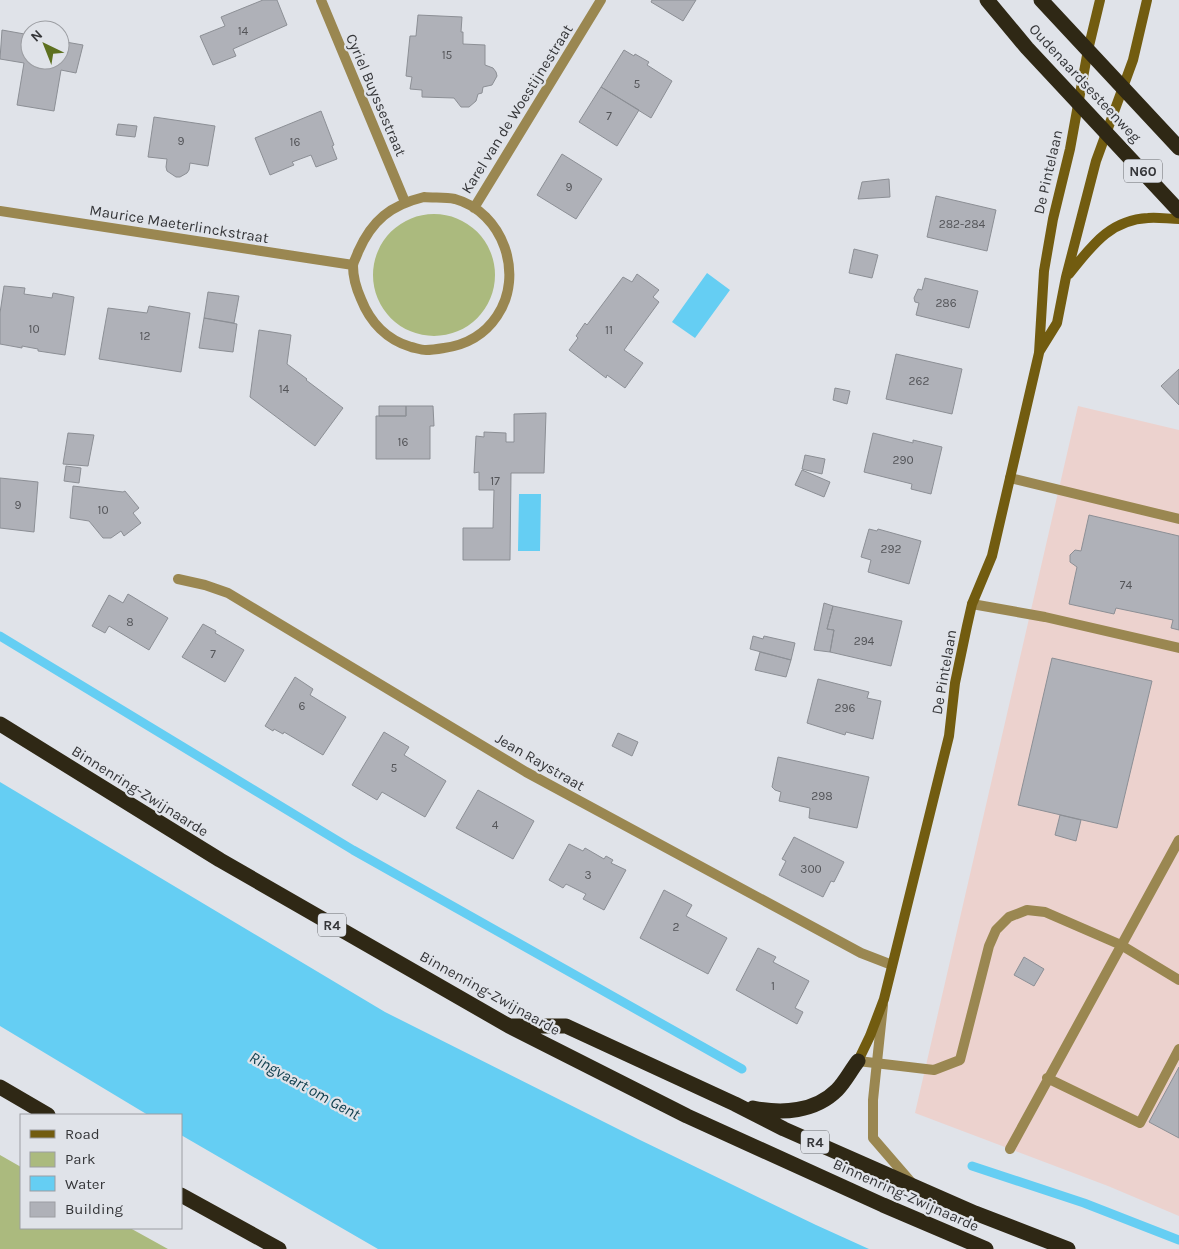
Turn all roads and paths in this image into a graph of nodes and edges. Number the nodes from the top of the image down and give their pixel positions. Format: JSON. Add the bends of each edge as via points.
{"nodes":[{"id":1,"x":321,"y":0,"type":"edge"},
{"id":2,"x":601,"y":0,"type":"edge"},
{"id":3,"x":986,"y":0,"type":"edge"},
{"id":4,"x":1041,"y":0,"type":"edge"},
{"id":5,"x":1100,"y":0,"type":"edge"},
{"id":6,"x":1147,"y":0,"type":"edge"},
{"id":7,"x":1088,"y":50,"type":"junction"},
{"id":8,"x":1123,"y":87,"type":"junction"},
{"id":9,"x":1078,"y":102,"type":"junction"},
{"id":10,"x":1107,"y":132,"type":"junction"},
{"id":11,"x":1179,"y":148,"type":"edge"},
{"id":12,"x":405,"y":202,"type":"junction"},
{"id":13,"x":474,"y":208,"type":"junction"},
{"id":14,"x":1179,"y":210,"type":"edge"},
{"id":15,"x":0,"y":211,"type":"edge"},
{"id":16,"x":1179,"y":220,"type":"edge"},
{"id":17,"x":353,"y":266,"type":"junction"},
{"id":18,"x":1066,"y":277,"type":"junction"},
{"id":19,"x":1039,"y":353,"type":"junction"},
{"id":20,"x":1010,"y":478,"type":"junction"},
{"id":21,"x":1179,"y":519,"type":"edge"},
{"id":22,"x":178,"y":578,"type":"dead end"},
{"id":23,"x":972,"y":604,"type":"junction"},
{"id":24,"x":1179,"y":648,"type":"edge"},
{"id":25,"x":0,"y":724,"type":"edge"},
{"id":26,"x":1179,"y":840,"type":"edge"},
{"id":27,"x":1121,"y":945,"type":"junction"},
{"id":28,"x":892,"y":965,"type":"junction"},
{"id":29,"x":1179,"y":980,"type":"edge"},
{"id":30,"x":884,"y":999,"type":"junction"},
{"id":31,"x":509,"y":1026,"type":"junction"},
{"id":32,"x":1179,"y":1049,"type":"edge"},
{"id":33,"x":858,"y":1061,"type":"junction"},
{"id":34,"x":878,"y":1063,"type":"junction"},
{"id":35,"x":1047,"y":1078,"type":"junction"},
{"id":36,"x":0,"y":1087,"type":"edge"},
{"id":37,"x":735,"y":1104,"type":"junction"},
{"id":38,"x":46,"y":1114,"type":"edge"},
{"id":39,"x":1010,"y":1149,"type":"dead end"},
{"id":40,"x":916,"y":1187,"type":"junction"},
{"id":41,"x":182,"y":1196,"type":"edge"},
{"id":42,"x":279,"y":1249,"type":"edge"},
{"id":43,"x":986,"y":1249,"type":"edge"},
{"id":44,"x":1068,"y":1249,"type":"edge"}],
"edges":[{"from":1,"to":12,"type":"street","name":"Cyriel Buyssestraat"},
{"from":2,"to":13,"type":"street","name":"Karel van de Woestijnestraat"},
{"from":3,"to":9,"type":"highway","name":"Oudenaardsesteenweg","number":"N60"},
{"from":4,"to":7,"type":"highway","name":"Oudenaardsesteenweg","number":"N60"},
{"from":5,"to":7,"type":"main road","name":"De Pintelaan"},
{"from":6,"to":8,"type":"main road","name":"De Pintelaan"},
{"from":7,"to":8,"type":"highway","name":"Oudenaardsesteenweg","number":"N60"},
{"from":7,"to":9,"type":"main road","name":"De Pintelaan"},
{"from":8,"to":10,"type":"main road","name":"De Pintelaan"},
{"from":8,"to":11,"type":"highway","name":"Oudenaardsesteenweg","number":"N60"},
{"from":9,"to":10,"type":"highway","name":"Oudenaardsesteenweg","number":"N60"},
{"from":9,"to":19,"type":"main road","name":"De Pintelaan","via":[[1044,271]]},
{"from":10,"to":14,"type":"highway","name":"Oudenaardsesteenweg","number":"N60"},
{"from":10,"to":18,"type":"main road","name":"De Pintelaan","via":[[1096,161]]},
{"from":12,"to":13,"type":"street","via":[[424,197],[454,199]]},
{"from":12,"to":17,"type":"street","via":[[380,218],[363,241]]},
{"from":13,"to":17,"type":"street","via":[[494,226],[507,250],[510,265],[508,292],[498,315],[480,335],[459,346],[425,350],[401,344],[384,333],[367,314]]},
{"from":15,"to":17,"type":"street","name":"Maurice Maeterlinckstraat"},
{"from":16,"to":18,"type":"main road","name":"De Pintelaan","via":[[1135,219],[1108,231]]},
{"from":18,"to":19,"type":"main road","name":"De Pintelaan","via":[[1057,323]]},
{"from":19,"to":20,"type":"main road","name":"De Pintelaan"},
{"from":20,"to":21,"type":"street"},
{"from":20,"to":23,"type":"main road","name":"De Pintelaan","via":[[992,556]]},
{"from":22,"to":28,"type":"street","name":"Jean Raystraat","via":[[228,593],[526,772],[861,953]]},
{"from":23,"to":24,"type":"street","via":[[1045,616]]},
{"from":23,"to":28,"type":"main road","name":"De Pintelaan","via":[[954,683],[949,736]]},
{"from":25,"to":31,"type":"highway","name":"Binnenring-Zwijnaarde","number":"R4","via":[[220,860]]},
{"from":26,"to":27,"type":"street"},
{"from":27,"to":29,"type":"street"},
{"from":27,"to":34,"type":"street","via":[[1045,912],[1027,910],[1009,917],[996,930],[989,946],[960,1060],[934,1070]]},
{"from":27,"to":35,"type":"street"},
{"from":28,"to":30,"type":"main road","name":"De Pintelaan"},
{"from":30,"to":33,"type":"main road","name":"De Pintelaan"},
{"from":30,"to":34,"type":"street","name":"De Pintelaan"},
{"from":31,"to":37,"type":"highway","number":"R4","via":[[566,1026]]},
{"from":31,"to":43,"type":"highway","name":"Binnenring-Zwijnaarde","number":"R4","via":[[688,1116]]},
{"from":32,"to":35,"type":"street","via":[[1140,1123]]},
{"from":33,"to":34,"type":"street"},
{"from":33,"to":37,"type":"highway","via":[[824,1101],[798,1110],[771,1112]]},
{"from":34,"to":40,"type":"street","name":"De Pintelaan","via":[[873,1138]]},
{"from":35,"to":39,"type":"street"},
{"from":36,"to":38,"type":"highway"},
{"from":37,"to":40,"type":"highway","number":"R4"},
{"from":40,"to":44,"type":"highway","number":"R4"},
{"from":41,"to":42,"type":"highway"}]}
